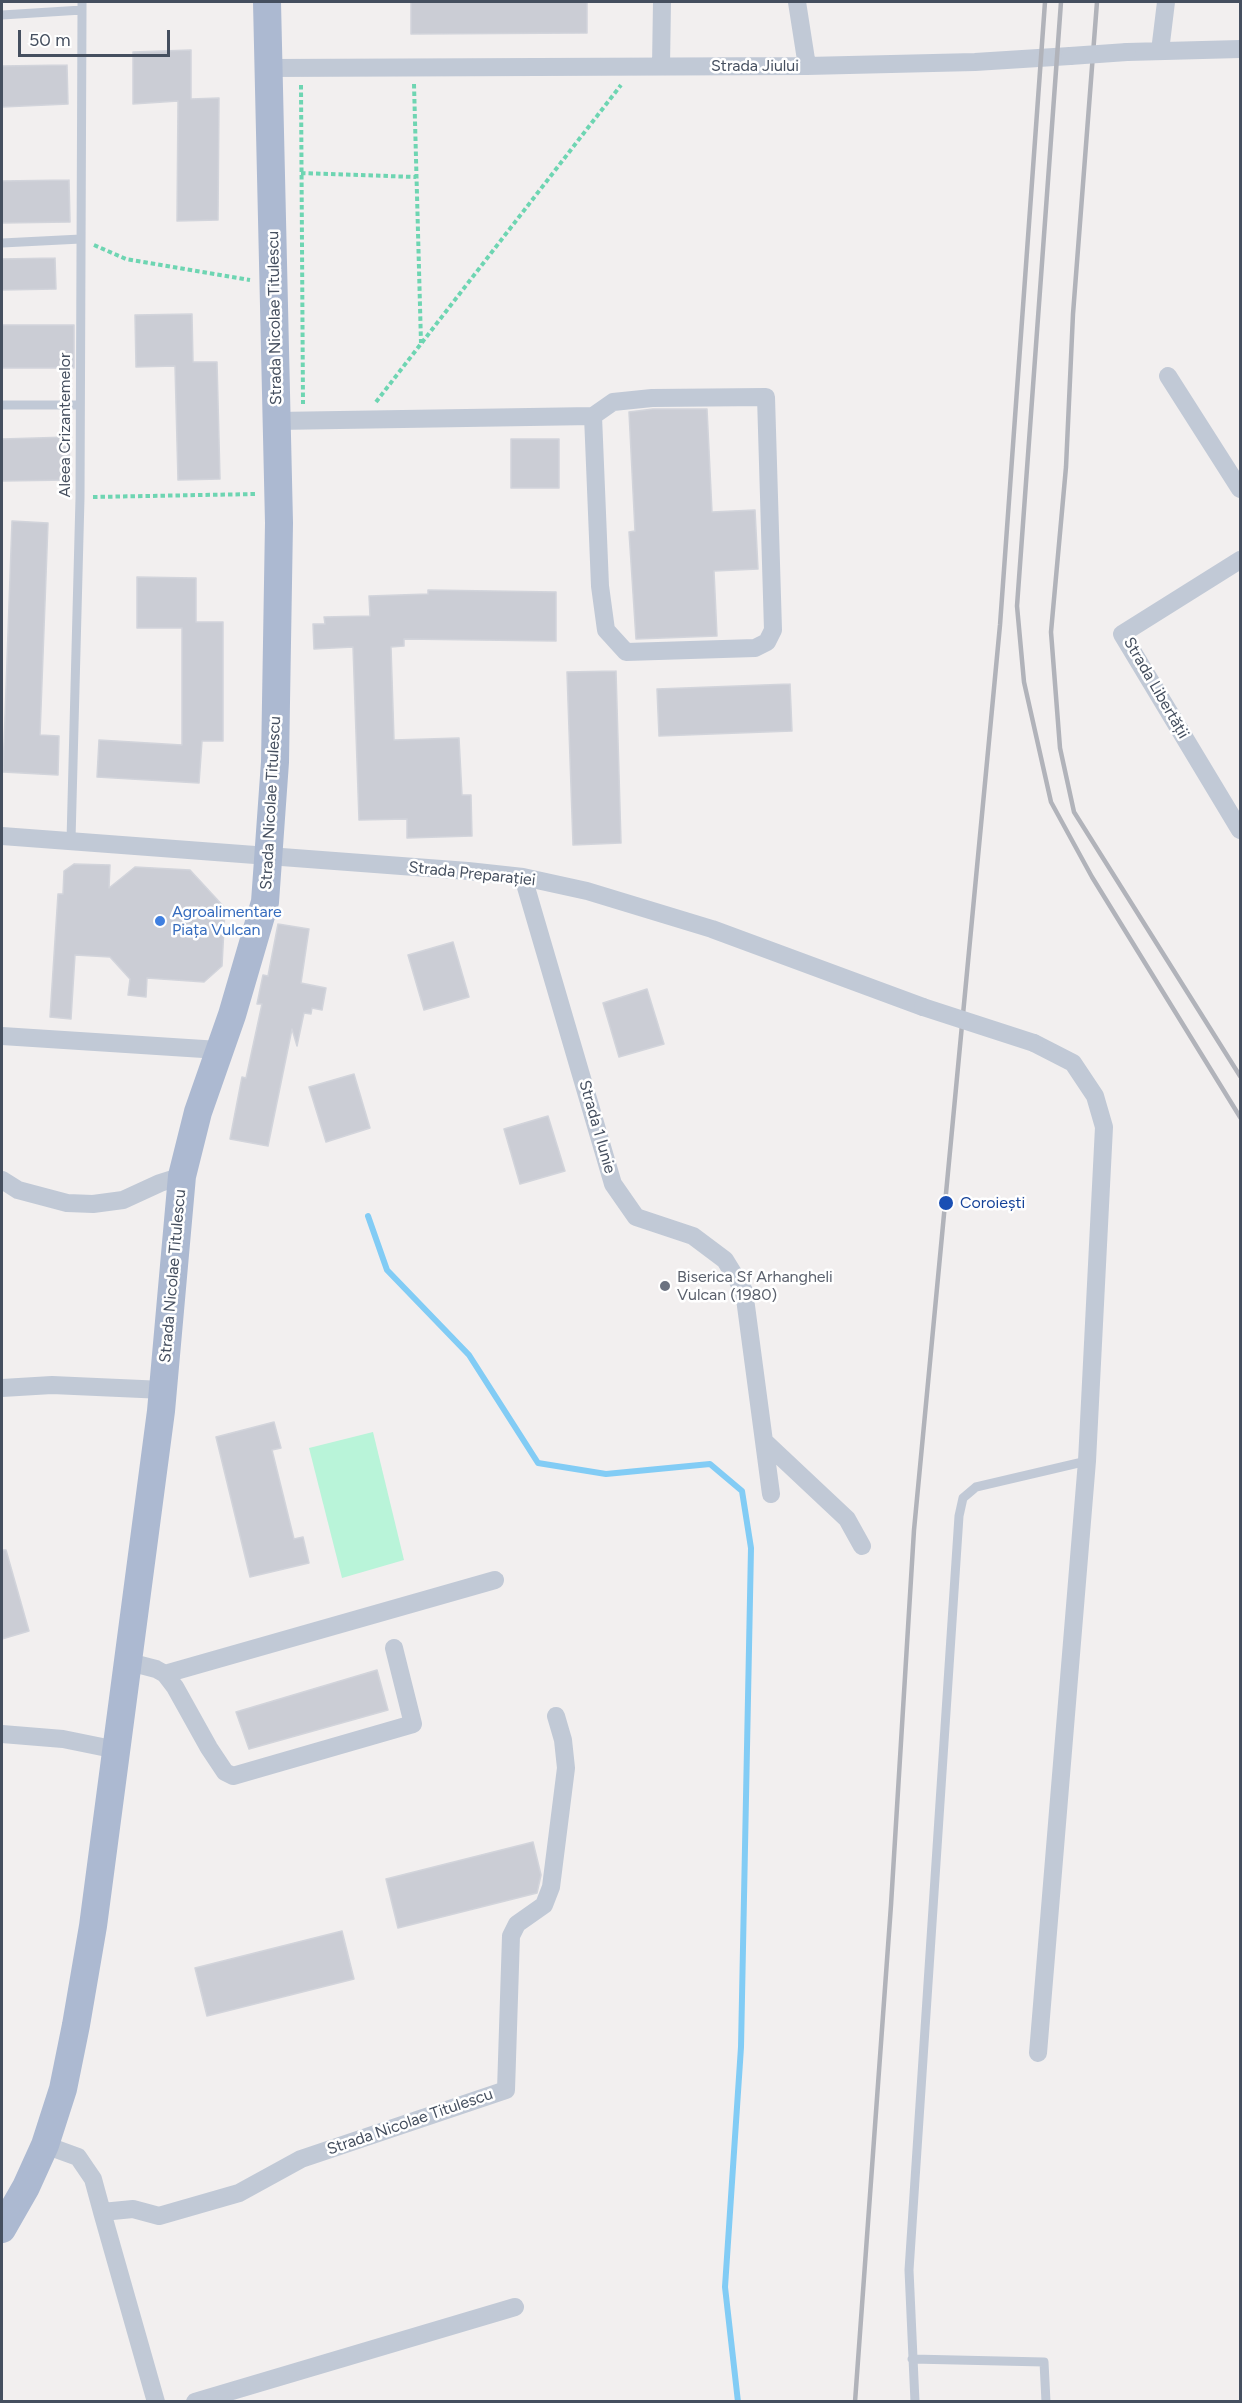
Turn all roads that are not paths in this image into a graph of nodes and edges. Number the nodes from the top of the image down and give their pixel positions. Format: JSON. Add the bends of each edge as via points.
{"nodes":[{"id":1,"x":267,"y":2,"type":"edge"},
{"id":2,"x":662,"y":2,"type":"edge"},
{"id":3,"x":797,"y":2,"type":"edge"},
{"id":4,"x":1166,"y":2,"type":"edge"},
{"id":5,"x":82,"y":6,"type":"edge"},
{"id":6,"x":2,"y":15,"type":"edge"},
{"id":7,"x":1240,"y":49,"type":"edge"},
{"id":8,"x":1160,"y":51,"type":"junction"},
{"id":9,"x":661,"y":66,"type":"junction"},
{"id":10,"x":807,"y":66,"type":"junction"},
{"id":11,"x":268,"y":68,"type":"junction"},
{"id":12,"x":81,"y":239,"type":"junction"},
{"id":13,"x":2,"y":243,"type":"edge"},
{"id":14,"x":1168,"y":376,"type":"dead end"},
{"id":15,"x":2,"y":405,"type":"edge"},
{"id":16,"x":80,"y":405,"type":"junction"},
{"id":17,"x":593,"y":416,"type":"junction"},
{"id":18,"x":290,"y":420,"type":"junction"},
{"id":19,"x":1240,"y":489,"type":"edge"},
{"id":20,"x":1240,"y":560,"type":"edge"},
{"id":21,"x":1240,"y":830,"type":"edge"},
{"id":22,"x":2,"y":836,"type":"edge"},
{"id":23,"x":71,"y":840,"type":"junction"},
{"id":24,"x":270,"y":857,"type":"junction"},
{"id":25,"x":523,"y":877,"type":"junction"},
{"id":26,"x":2,"y":1036,"type":"edge"},
{"id":27,"x":219,"y":1050,"type":"junction"},
{"id":28,"x":182,"y":1176,"type":"junction"},
{"id":29,"x":2,"y":1180,"type":"edge"},
{"id":30,"x":2,"y":1388,"type":"edge"},
{"id":31,"x":164,"y":1390,"type":"junction"},
{"id":32,"x":764,"y":1441,"type":"junction"},
{"id":33,"x":1087,"y":1461,"type":"junction"},
{"id":34,"x":771,"y":1494,"type":"dead end"},
{"id":35,"x":862,"y":1546,"type":"dead end"},
{"id":36,"x":495,"y":1580,"type":"dead end"},
{"id":37,"x":394,"y":1648,"type":"dead end"},
{"id":38,"x":129,"y":1662,"type":"junction"},
{"id":39,"x":165,"y":1674,"type":"junction"},
{"id":40,"x":556,"y":1716,"type":"dead end"},
{"id":41,"x":2,"y":1734,"type":"edge"},
{"id":42,"x":117,"y":1750,"type":"junction"},
{"id":43,"x":1038,"y":2053,"type":"dead end"},
{"id":44,"x":45,"y":2145,"type":"junction"},
{"id":45,"x":102,"y":2212,"type":"junction"},
{"id":46,"x":2,"y":2229,"type":"edge"},
{"id":47,"x":515,"y":2307,"type":"dead end"},
{"id":48,"x":912,"y":2360,"type":"junction"},
{"id":49,"x":156,"y":2402,"type":"edge"},
{"id":50,"x":195,"y":2402,"type":"edge"},
{"id":51,"x":915,"y":2402,"type":"edge"},
{"id":52,"x":1046,"y":2402,"type":"edge"}],
"edges":[{"from":1,"to":11,"type":"main road","name":"Strada Nicolae Titulescu"},
{"from":2,"to":9,"type":"street"},
{"from":3,"to":10,"type":"street"},
{"from":4,"to":8,"type":"street"},
{"from":5,"to":6,"type":"lane","name":"Aleea Crizantemelor"},
{"from":5,"to":12,"type":"lane","name":"Aleea Crizantemelor"},
{"from":7,"to":8,"type":"street","name":"Strada Jiului"},
{"from":8,"to":10,"type":"street","name":"Strada Jiului","bridge":true,"via":[[975,62]]},
{"from":9,"to":10,"type":"street","name":"Strada Jiului"},
{"from":9,"to":11,"type":"street","name":"Strada Jiului"},
{"from":11,"to":18,"type":"main road","name":"Strada Nicolae Titulescu","via":[[274,285]]},
{"from":12,"to":13,"type":"lane"},
{"from":12,"to":16,"type":"lane","name":"Aleea Crizantemelor"},
{"from":14,"to":19,"type":"street"},
{"from":15,"to":16,"type":"lane"},
{"from":16,"to":23,"type":"lane","name":"Aleea Crizantemelor"},
{"from":17,"to":17,"type":"street","via":[[600,586],[606,630],[626,652],[755,648],[767,642],[773,630],[766,397],[614,402]]},
{"from":17,"to":18,"type":"street"},
{"from":18,"to":24,"type":"main road","name":"Strada Nicolae Titulescu","via":[[278,493],[278,656]]},
{"from":20,"to":21,"type":"street","name":"Strada Libertății","via":[[1122,634]]},
{"from":22,"to":23,"type":"street","name":"Strada Preparației"},
{"from":23,"to":24,"type":"street","name":"Strada Preparației"},
{"from":24,"to":25,"type":"street","name":"Strada Preparației"},
{"from":24,"to":27,"type":"main road","name":"Strada Nicolae Titulescu","via":[[263,913]]},
{"from":25,"to":32,"type":"street","name":"Strada 1 Iunie","via":[[613,1184],[636,1217],[693,1236],[725,1260],[744,1291]]},
{"from":25,"to":33,"type":"street","name":"Strada Preparației","bridge":true,"via":[[587,891],[712,929],[923,1007],[1034,1043],[1073,1063],[1095,1096],[1104,1127]]},
{"from":26,"to":27,"type":"street"},
{"from":27,"to":28,"type":"main road","name":"Strada Nicolae Titulescu"},
{"from":28,"to":29,"type":"street","via":[[123,1200],[93,1204],[67,1203],[18,1190]]},
{"from":28,"to":31,"type":"main road","name":"Strada Nicolae Titulescu"},
{"from":30,"to":31,"type":"street","via":[[52,1385]]},
{"from":31,"to":38,"type":"main road","name":"Strada Nicolae Titulescu"},
{"from":32,"to":34,"type":"street","name":"Strada 1 Iunie"},
{"from":32,"to":35,"type":"street","via":[[847,1519]]},
{"from":33,"to":43,"type":"street","name":"Strada Preparației"},
{"from":33,"to":48,"type":"lane","via":[[976,1487],[963,1498],[959,1516],[909,2270]]},
{"from":36,"to":39,"type":"street"},
{"from":37,"to":39,"type":"street","via":[[413,1724],[233,1776],[225,1772],[208,1748]]},
{"from":38,"to":39,"type":"street"},
{"from":38,"to":42,"type":"main road","name":"Strada Nicolae Titulescu"},
{"from":40,"to":45,"type":"street","name":"Strada Nicolae Titulescu","via":[[566,1768],[551,1887],[544,1905],[517,1924],[511,1936],[506,2090],[301,2160],[239,2193],[159,2216],[133,2209]]},
{"from":41,"to":42,"type":"street","via":[[63,1739]]},
{"from":42,"to":44,"type":"main road","name":"Strada Nicolae Titulescu","via":[[87,1967],[63,2089]]},
{"from":44,"to":45,"type":"street","via":[[78,2157],[93,2179]]},
{"from":44,"to":46,"type":"main road","name":"Strada Nicolae Titulescu"},
{"from":45,"to":49,"type":"street"},
{"from":47,"to":50,"type":"street"},
{"from":48,"to":51,"type":"lane"},
{"from":48,"to":52,"type":"lane","via":[[1044,2362]]}]}
